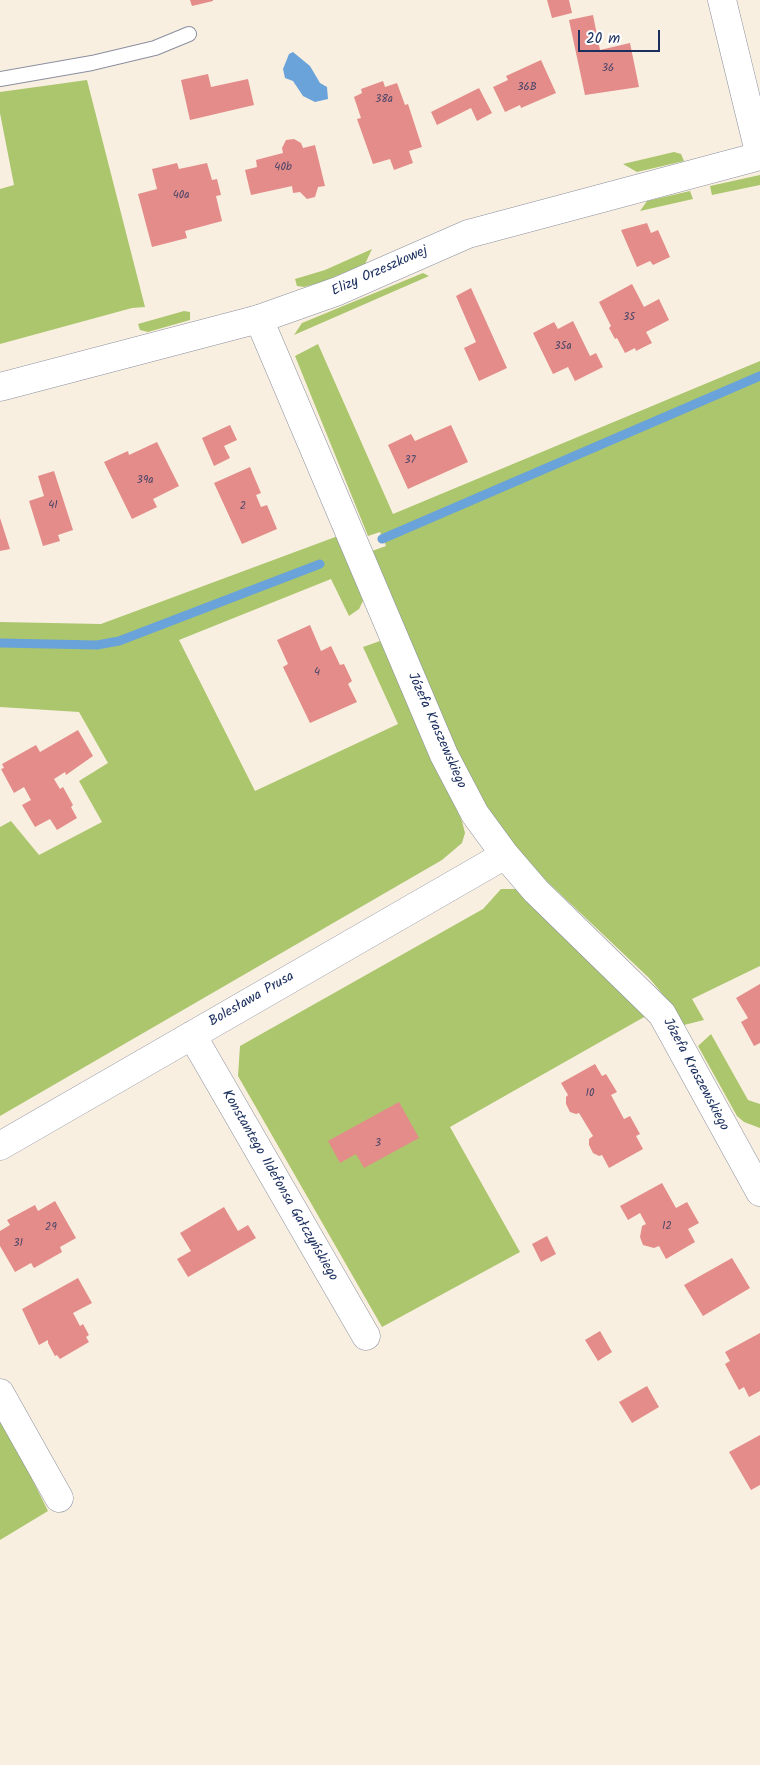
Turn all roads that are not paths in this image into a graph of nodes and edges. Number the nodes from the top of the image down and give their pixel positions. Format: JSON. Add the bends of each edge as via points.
{"nodes":[{"id":1,"x":722,"y":0,"type":"edge"},
{"id":2,"x":189,"y":34,"type":"dead end"},
{"id":3,"x":0,"y":79,"type":"edge"},
{"id":4,"x":760,"y":156,"type":"edge"},
{"id":5,"x":259,"y":319,"type":"junction"},
{"id":6,"x":0,"y":387,"type":"edge"},
{"id":7,"x":505,"y":855,"type":"junction"},
{"id":8,"x":192,"y":1035,"type":"junction"},
{"id":9,"x":0,"y":1146,"type":"edge"},
{"id":10,"x":750,"y":1154,"type":"edge"},
{"id":11,"x":760,"y":1192,"type":"edge"},
{"id":12,"x":366,"y":1336,"type":"dead end"},
{"id":13,"x":0,"y":1393,"type":"edge"},
{"id":14,"x":59,"y":1498,"type":"dead end"}],
"edges":[{"from":1,"to":4,"type":"street"},
{"from":2,"to":3,"type":"lane","via":[[155,48],[101,61]]},
{"from":4,"to":5,"type":"street","name":"Elizy Orzeszkowej","via":[[468,234],[338,292]]},
{"from":5,"to":6,"type":"street","name":"Elizy Orzeszkowej"},
{"from":5,"to":7,"type":"street","name":"Józefa Kraszewskiego","via":[[444,755],[475,814]]},
{"from":7,"to":8,"type":"street","name":"Bolesława Prusa"},
{"from":7,"to":10,"type":"street","name":"Józefa Kraszewskiego","via":[[536,892],[662,1014]]},
{"from":8,"to":9,"type":"street","name":"Bolesława Prusa"},
{"from":8,"to":12,"type":"street","name":"Konstantego Ildefonsa Gałczyńskiego"},
{"from":10,"to":11,"type":"street","name":"Józefa Kraszewskiego"},
{"from":13,"to":14,"type":"street"}]}
